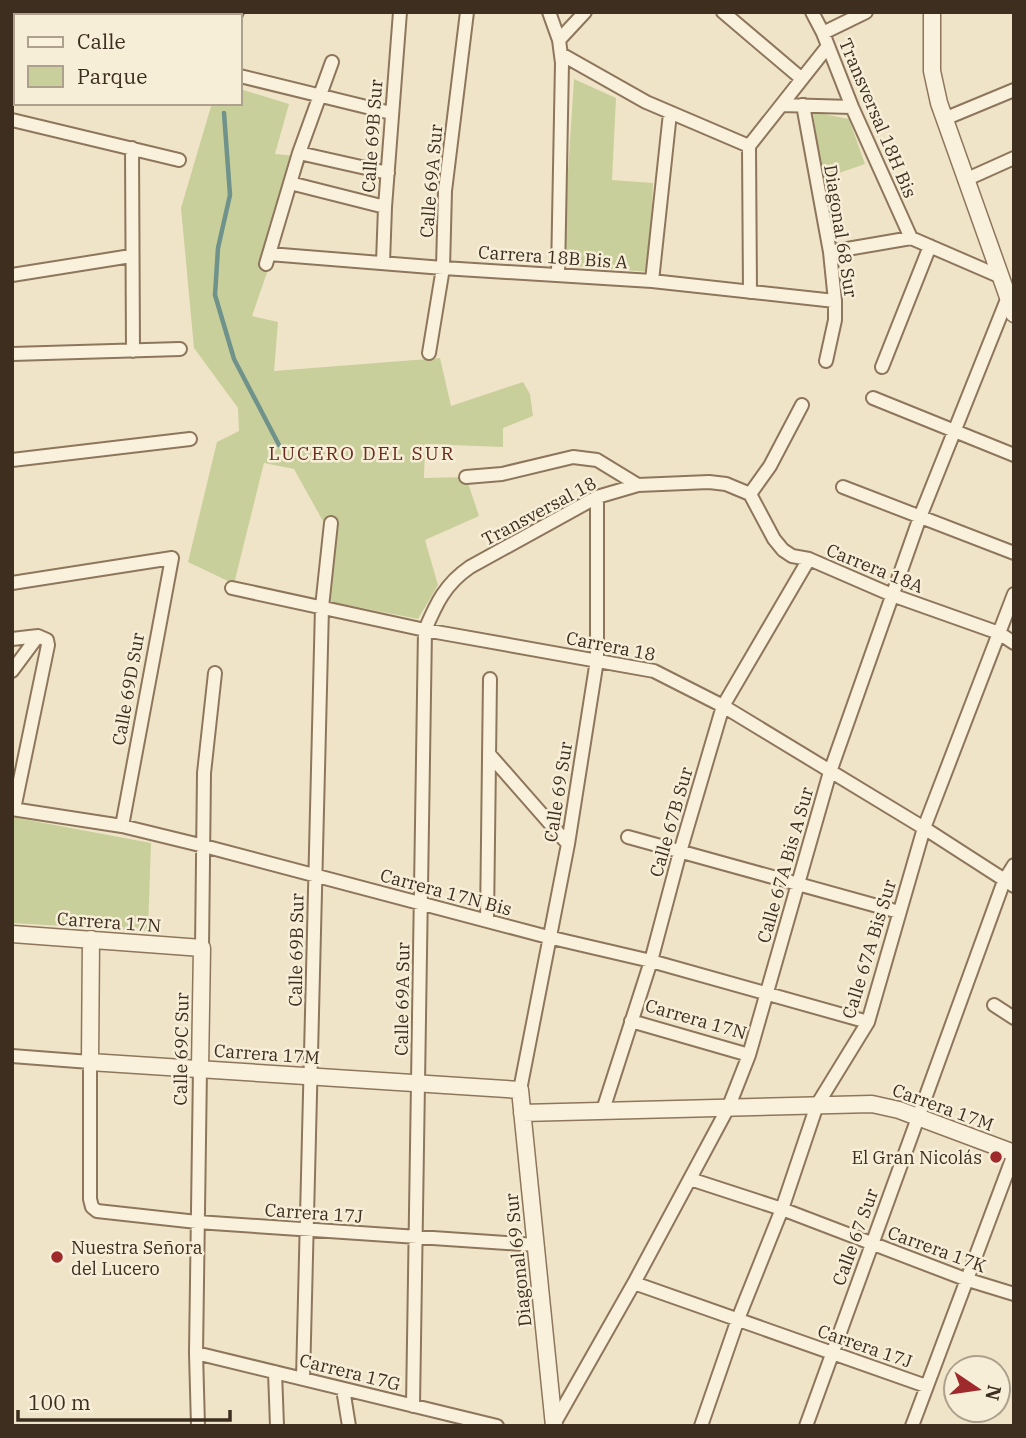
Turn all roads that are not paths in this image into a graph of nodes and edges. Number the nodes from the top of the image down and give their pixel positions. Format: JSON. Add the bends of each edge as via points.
{"nodes":[{"id":1,"x":400,"y":12,"type":"edge"},
{"id":2,"x":467,"y":12,"type":"edge"},
{"id":3,"x":549,"y":12,"type":"edge"},
{"id":4,"x":585,"y":12,"type":"edge"},
{"id":5,"x":723,"y":12,"type":"edge"},
{"id":6,"x":812,"y":12,"type":"edge"},
{"id":7,"x":866,"y":12,"type":"edge"},
{"id":8,"x":932,"y":12,"type":"edge"},
{"id":9,"x":826,"y":39,"type":"junction"},
{"id":10,"x":559,"y":40,"type":"junction"},
{"id":11,"x":562,"y":54,"type":"junction"},
{"id":12,"x":332,"y":62,"type":"dead end"},
{"id":13,"x":242,"y":76,"type":"edge"},
{"id":14,"x":802,"y":79,"type":"junction"},
{"id":15,"x":1014,"y":90,"type":"edge"},
{"id":16,"x":320,"y":96,"type":"junction"},
{"id":17,"x":782,"y":105,"type":"junction"},
{"id":18,"x":803,"y":105,"type":"junction"},
{"id":19,"x":852,"y":107,"type":"junction"},
{"id":20,"x":391,"y":113,"type":"junction"},
{"id":21,"x":670,"y":113,"type":"junction"},
{"id":22,"x":944,"y":119,"type":"junction"},
{"id":23,"x":12,"y":120,"type":"edge"},
{"id":24,"x":750,"y":146,"type":"junction"},
{"id":25,"x":132,"y":148,"type":"junction"},
{"id":26,"x":299,"y":153,"type":"junction"},
{"id":27,"x":1014,"y":158,"type":"edge"},
{"id":28,"x":179,"y":160,"type":"dead end"},
{"id":29,"x":388,"y":173,"type":"junction"},
{"id":30,"x":965,"y":180,"type":"junction"},
{"id":31,"x":290,"y":183,"type":"junction"},
{"id":32,"x":385,"y":207,"type":"junction"},
{"id":33,"x":911,"y":237,"type":"junction"},
{"id":34,"x":930,"y":246,"type":"junction"},
{"id":35,"x":830,"y":252,"type":"junction"},
{"id":36,"x":131,"y":256,"type":"junction"},
{"id":37,"x":383,"y":263,"type":"junction"},
{"id":38,"x":443,"y":268,"type":"junction"},
{"id":39,"x":558,"y":274,"type":"junction"},
{"id":40,"x":12,"y":275,"type":"edge"},
{"id":41,"x":1001,"y":277,"type":"junction"},
{"id":42,"x":652,"y":281,"type":"junction"},
{"id":43,"x":750,"y":292,"type":"junction"},
{"id":44,"x":1008,"y":297,"type":"junction"},
{"id":45,"x":835,"y":301,"type":"junction"},
{"id":46,"x":1014,"y":314,"type":"edge"},
{"id":47,"x":180,"y":349,"type":"dead end"},
{"id":48,"x":133,"y":351,"type":"junction"},
{"id":49,"x":429,"y":353,"type":"dead end"},
{"id":50,"x":12,"y":354,"type":"edge"},
{"id":51,"x":826,"y":361,"type":"dead end"},
{"id":52,"x":882,"y":367,"type":"dead end"},
{"id":53,"x":873,"y":398,"type":"dead end"},
{"id":54,"x":802,"y":405,"type":"dead end"},
{"id":55,"x":954,"y":430,"type":"junction"},
{"id":56,"x":190,"y":439,"type":"dead end"},
{"id":57,"x":1014,"y":456,"type":"edge"},
{"id":58,"x":12,"y":460,"type":"edge"},
{"id":59,"x":466,"y":477,"type":"dead end"},
{"id":60,"x":638,"y":485,"type":"junction"},
{"id":61,"x":843,"y":487,"type":"dead end"},
{"id":62,"x":750,"y":494,"type":"junction"},
{"id":63,"x":597,"y":497,"type":"junction"},
{"id":64,"x":920,"y":517,"type":"junction"},
{"id":65,"x":331,"y":523,"type":"dead end"},
{"id":66,"x":1014,"y":553,"type":"edge"},
{"id":67,"x":809,"y":559,"type":"junction"},
{"id":68,"x":12,"y":583,"type":"edge"},
{"id":69,"x":232,"y":588,"type":"dead end"},
{"id":70,"x":1014,"y":594,"type":"edge"},
{"id":71,"x":892,"y":595,"type":"junction"},
{"id":72,"x":440,"y":596,"type":"joint"},
{"id":73,"x":322,"y":607,"type":"junction"},
{"id":74,"x":425,"y":630,"type":"junction"},
{"id":75,"x":999,"y":633,"type":"junction"},
{"id":76,"x":12,"y":639,"type":"edge"},
{"id":77,"x":43,"y":641,"type":"junction"},
{"id":78,"x":1014,"y":643,"type":"edge"},
{"id":79,"x":597,"y":660,"type":"junction"},
{"id":80,"x":12,"y":671,"type":"edge"},
{"id":81,"x":215,"y":673,"type":"dead end"},
{"id":82,"x":490,"y":679,"type":"dead end"},
{"id":83,"x":723,"y":706,"type":"junction"},
{"id":84,"x":489,"y":754,"type":"junction"},
{"id":85,"x":830,"y":772,"type":"junction"},
{"id":86,"x":13,"y":809,"type":"edge"},
{"id":87,"x":122,"y":827,"type":"junction"},
{"id":88,"x":925,"y":828,"type":"junction"},
{"id":89,"x":628,"y":836,"type":"dead end"},
{"id":90,"x":568,"y":844,"type":"junction"},
{"id":91,"x":204,"y":846,"type":"junction"},
{"id":92,"x":680,"y":852,"type":"junction"},
{"id":93,"x":1014,"y":865,"type":"edge"},
{"id":94,"x":315,"y":876,"type":"junction"},
{"id":95,"x":1009,"y":883,"type":"edge"},
{"id":96,"x":798,"y":885,"type":"junction"},
{"id":97,"x":421,"y":904,"type":"junction"},
{"id":98,"x":900,"y":912,"type":"junction"},
{"id":99,"x":487,"y":921,"type":"junction"},
{"id":100,"x":12,"y":934,"type":"edge"},
{"id":101,"x":548,"y":937,"type":"junction"},
{"id":102,"x":91,"y":939,"type":"junction"},
{"id":103,"x":202,"y":948,"type":"junction"},
{"id":104,"x":651,"y":961,"type":"junction"},
{"id":105,"x":766,"y":994,"type":"junction"},
{"id":106,"x":993,"y":1005,"type":"dead end"},
{"id":107,"x":1014,"y":1018,"type":"edge"},
{"id":108,"x":631,"y":1021,"type":"junction"},
{"id":109,"x":868,"y":1022,"type":"junction"},
{"id":110,"x":749,"y":1055,"type":"junction"},
{"id":111,"x":12,"y":1056,"type":"edge"},
{"id":112,"x":90,"y":1062,"type":"junction"},
{"id":113,"x":200,"y":1069,"type":"junction"},
{"id":114,"x":310,"y":1076,"type":"junction"},
{"id":115,"x":418,"y":1083,"type":"junction"},
{"id":116,"x":520,"y":1090,"type":"junction"},
{"id":117,"x":817,"y":1105,"type":"junction"},
{"id":118,"x":729,"y":1106,"type":"junction"},
{"id":119,"x":603,"y":1110,"type":"junction"},
{"id":120,"x":522,"y":1113,"type":"junction"},
{"id":121,"x":919,"y":1118,"type":"junction"},
{"id":122,"x":1014,"y":1154,"type":"edge"},
{"id":123,"x":690,"y":1180,"type":"junction"},
{"id":124,"x":782,"y":1209,"type":"junction"},
{"id":125,"x":197,"y":1222,"type":"junction"},
{"id":126,"x":306,"y":1230,"type":"junction"},
{"id":127,"x":416,"y":1238,"type":"junction"},
{"id":128,"x":871,"y":1242,"type":"junction"},
{"id":129,"x":536,"y":1245,"type":"junction"},
{"id":130,"x":965,"y":1279,"type":"junction"},
{"id":131,"x":634,"y":1283,"type":"junction"},
{"id":132,"x":1014,"y":1294,"type":"edge"},
{"id":133,"x":738,"y":1320,"type":"junction"},
{"id":134,"x":196,"y":1353,"type":"junction"},
{"id":135,"x":832,"y":1353,"type":"junction"},
{"id":136,"x":275,"y":1372,"type":"junction"},
{"id":137,"x":303,"y":1379,"type":"junction"},
{"id":138,"x":926,"y":1386,"type":"junction"},
{"id":139,"x":343,"y":1389,"type":"junction"},
{"id":140,"x":413,"y":1406,"type":"junction"},
{"id":141,"x":554,"y":1425,"type":"edge"},
{"id":142,"x":198,"y":1426,"type":"edge"},
{"id":143,"x":277,"y":1426,"type":"edge"},
{"id":144,"x":349,"y":1426,"type":"edge"},
{"id":145,"x":496,"y":1426,"type":"edge"},
{"id":146,"x":701,"y":1426,"type":"edge"},
{"id":147,"x":806,"y":1426,"type":"edge"},
{"id":148,"x":912,"y":1426,"type":"edge"}],
"edges":[{"from":1,"to":20,"type":"street","name":"Calle 69B Sur"},
{"from":2,"to":38,"type":"street","name":"Calle 69A Sur","via":[[444,191]]},
{"from":3,"to":10,"type":"street"},
{"from":4,"to":10,"type":"street"},
{"from":5,"to":14,"type":"street"},
{"from":6,"to":9,"type":"street","name":"Transversal 18H Bis"},
{"from":7,"to":9,"type":"street"},
{"from":8,"to":22,"type":"street","via":[[932,71]]},
{"from":9,"to":14,"type":"street"},
{"from":9,"to":19,"type":"street","name":"Transversal 18H Bis"},
{"from":10,"to":11,"type":"street"},
{"from":11,"to":21,"type":"street"},
{"from":11,"to":39,"type":"street"},
{"from":12,"to":16,"type":"street"},
{"from":13,"to":16,"type":"street"},
{"from":14,"to":17,"type":"street"},
{"from":15,"to":22,"type":"street"},
{"from":16,"to":20,"type":"street"},
{"from":16,"to":26,"type":"street"},
{"from":17,"to":18,"type":"street"},
{"from":17,"to":24,"type":"street"},
{"from":18,"to":19,"type":"street"},
{"from":18,"to":35,"type":"street","name":"Diagonal 68 Sur"},
{"from":19,"to":33,"type":"street","name":"Transversal 18H Bis"},
{"from":20,"to":29,"type":"street","name":"Calle 69B Sur"},
{"from":21,"to":24,"type":"street"},
{"from":21,"to":42,"type":"street"},
{"from":22,"to":30,"type":"street"},
{"from":23,"to":25,"type":"street"},
{"from":24,"to":43,"type":"street"},
{"from":25,"to":28,"type":"street"},
{"from":25,"to":36,"type":"street"},
{"from":26,"to":29,"type":"street"},
{"from":26,"to":31,"type":"street"},
{"from":27,"to":30,"type":"street"},
{"from":29,"to":32,"type":"street","name":"Calle 69B Sur"},
{"from":30,"to":41,"type":"street"},
{"from":31,"to":32,"type":"street"},
{"from":31,"to":37,"type":"street","name":"Carrera 18B Bis A","via":[[268,259]]},
{"from":32,"to":37,"type":"street","name":"Calle 69B Sur"},
{"from":33,"to":34,"type":"street"},
{"from":33,"to":35,"type":"street"},
{"from":34,"to":41,"type":"street"},
{"from":34,"to":52,"type":"street"},
{"from":35,"to":45,"type":"street","name":"Diagonal 68 Sur"},
{"from":36,"to":40,"type":"street"},
{"from":36,"to":48,"type":"street"},
{"from":37,"to":38,"type":"street","name":"Carrera 18B Bis A"},
{"from":38,"to":39,"type":"street","name":"Carrera 18B Bis A"},
{"from":38,"to":49,"type":"street","name":"Calle 69A Sur"},
{"from":39,"to":42,"type":"street","name":"Carrera 18B Bis A"},
{"from":41,"to":44,"type":"street"},
{"from":42,"to":43,"type":"street","name":"Carrera 18B Bis A"},
{"from":43,"to":45,"type":"street","name":"Carrera 18B Bis A"},
{"from":44,"to":46,"type":"street"},
{"from":44,"to":55,"type":"street","name":"Calle 67A Bis A Sur"},
{"from":45,"to":51,"type":"street","name":"Diagonal 68 Sur"},
{"from":47,"to":48,"type":"street"},
{"from":48,"to":50,"type":"street"},
{"from":53,"to":55,"type":"street"},
{"from":54,"to":62,"type":"street"},
{"from":55,"to":57,"type":"street"},
{"from":55,"to":64,"type":"street","name":"Calle 67A Bis A Sur"},
{"from":56,"to":58,"type":"street"},
{"from":59,"to":60,"type":"street","via":[[502,474],[573,457],[597,460]]},
{"from":60,"to":62,"type":"street","name":"Transversal 18","via":[[709,482]]},
{"from":60,"to":63,"type":"street","name":"Transversal 18"},
{"from":61,"to":64,"type":"street"},
{"from":62,"to":67,"type":"street","name":"Carrera 18A","via":[[783,550]]},
{"from":63,"to":72,"type":"street","name":"Transversal 18","via":[[470,568]]},
{"from":63,"to":79,"type":"street","name":"Calle 69 Sur"},
{"from":64,"to":66,"type":"street"},
{"from":64,"to":71,"type":"street","name":"Calle 67A Bis A Sur"},
{"from":65,"to":73,"type":"street","name":"Calle 69B Sur"},
{"from":67,"to":71,"type":"street","name":"Carrera 18A"},
{"from":67,"to":83,"type":"street","name":"Calle 67B Sur"},
{"from":68,"to":87,"type":"street","name":"Calle 69D Sur","via":[[172,558]]},
{"from":69,"to":73,"type":"street","name":"Carrera 18"},
{"from":70,"to":75,"type":"street","name":"Calle 67A Bis Sur"},
{"from":71,"to":75,"type":"street","name":"Carrera 18A"},
{"from":71,"to":85,"type":"street","name":"Calle 67A Bis A Sur"},
{"from":72,"to":74,"type":"street","name":"Calle 69A Sur"},
{"from":73,"to":74,"type":"street","name":"Carrera 18"},
{"from":73,"to":94,"type":"street","name":"Calle 69B Sur"},
{"from":74,"to":79,"type":"street","name":"Carrera 18"},
{"from":74,"to":97,"type":"street","name":"Calle 69A Sur"},
{"from":75,"to":78,"type":"street","name":"Carrera 18A"},
{"from":75,"to":88,"type":"street","name":"Calle 67A Bis Sur"},
{"from":76,"to":77,"type":"street"},
{"from":77,"to":80,"type":"street"},
{"from":77,"to":86,"type":"street"},
{"from":79,"to":83,"type":"street","name":"Carrera 18","via":[[654,671]]},
{"from":79,"to":90,"type":"street","name":"Calle 69 Sur"},
{"from":81,"to":91,"type":"street","name":"Calle 69C Sur","via":[[205,749]]},
{"from":82,"to":84,"type":"street"},
{"from":83,"to":85,"type":"street","name":"Carrera 18"},
{"from":83,"to":92,"type":"street","name":"Calle 67B Sur"},
{"from":84,"to":90,"type":"street"},
{"from":84,"to":99,"type":"street"},
{"from":85,"to":88,"type":"street","name":"Carrera 18"},
{"from":85,"to":96,"type":"street","name":"Calle 67A Bis A Sur"},
{"from":86,"to":87,"type":"street","name":"Carrera 17N Bis"},
{"from":87,"to":91,"type":"street","name":"Carrera 17N Bis"},
{"from":88,"to":95,"type":"street","name":"Carrera 18"},
{"from":88,"to":98,"type":"street","name":"Calle 67A Bis Sur"},
{"from":89,"to":92,"type":"street"},
{"from":90,"to":101,"type":"street","name":"Calle 69 Sur"},
{"from":91,"to":94,"type":"street","name":"Carrera 17N Bis"},
{"from":91,"to":103,"type":"street","name":"Calle 69C Sur"},
{"from":92,"to":96,"type":"street"},
{"from":92,"to":104,"type":"street","name":"Calle 67B Sur"},
{"from":93,"to":95,"type":"street","name":"Calle 67 Sur"},
{"from":94,"to":97,"type":"street","name":"Carrera 17N Bis"},
{"from":94,"to":114,"type":"street","name":"Calle 69B Sur"},
{"from":95,"to":121,"type":"street","name":"Calle 67 Sur"},
{"from":96,"to":98,"type":"street"},
{"from":96,"to":105,"type":"street","name":"Calle 67A Bis A Sur"},
{"from":97,"to":99,"type":"street","name":"Carrera 17N Bis"},
{"from":97,"to":115,"type":"street","name":"Calle 69A Sur"},
{"from":98,"to":109,"type":"street","name":"Calle 67A Bis Sur"},
{"from":99,"to":101,"type":"street","name":"Carrera 17N Bis"},
{"from":100,"to":102,"type":"street","name":"Carrera 17N"},
{"from":101,"to":104,"type":"street","name":"Carrera 17N Bis"},
{"from":101,"to":116,"type":"street","name":"Calle 69 Sur"},
{"from":102,"to":103,"type":"street","name":"Carrera 17N"},
{"from":102,"to":112,"type":"street"},
{"from":103,"to":113,"type":"street","name":"Calle 69C Sur"},
{"from":104,"to":105,"type":"street","name":"Carrera 17N Bis"},
{"from":104,"to":108,"type":"street","name":"Calle 67B Sur"},
{"from":105,"to":109,"type":"street","name":"Carrera 17N Bis"},
{"from":105,"to":110,"type":"street","name":"Calle 67A Bis A Sur"},
{"from":106,"to":107,"type":"street"},
{"from":108,"to":110,"type":"street","name":"Carrera 17N"},
{"from":108,"to":119,"type":"street","name":"Calle 67B Sur"},
{"from":109,"to":117,"type":"street","name":"Calle 67A Bis Sur"},
{"from":110,"to":118,"type":"street","name":"Calle 67A Bis A Sur"},
{"from":111,"to":112,"type":"street","name":"Carrera 17M"},
{"from":112,"to":113,"type":"street","name":"Carrera 17M"},
{"from":112,"to":125,"type":"street","name":"Carrera 17J","via":[[92,1207]]},
{"from":113,"to":114,"type":"street","name":"Carrera 17M"},
{"from":113,"to":125,"type":"street","name":"Calle 69C Sur"},
{"from":114,"to":115,"type":"street","name":"Carrera 17M"},
{"from":114,"to":126,"type":"street","name":"Calle 69B Sur"},
{"from":115,"to":116,"type":"street","name":"Carrera 17M"},
{"from":115,"to":127,"type":"street","name":"Calle 69A Sur"},
{"from":116,"to":120,"type":"street","name":"Diagonal 69 Sur"},
{"from":117,"to":118,"type":"street","name":"Carrera 17M"},
{"from":117,"to":121,"type":"street","name":"Carrera 17M","via":[[872,1104]]},
{"from":117,"to":124,"type":"street","name":"Calle 67A Bis Sur"},
{"from":118,"to":119,"type":"street","name":"Carrera 17M"},
{"from":118,"to":123,"type":"street","name":"Calle 67A Bis A Sur"},
{"from":119,"to":120,"type":"street","name":"Carrera 17M"},
{"from":120,"to":129,"type":"street","name":"Diagonal 69 Sur"},
{"from":121,"to":122,"type":"street","name":"Carrera 17M"},
{"from":121,"to":128,"type":"street","name":"Calle 67 Sur"},
{"from":122,"to":130,"type":"street"},
{"from":123,"to":124,"type":"street","name":"Carrera 17K"},
{"from":123,"to":131,"type":"street","name":"Calle 67A Bis A Sur"},
{"from":124,"to":128,"type":"street","name":"Carrera 17K"},
{"from":124,"to":133,"type":"street","name":"Calle 67A Bis Sur"},
{"from":125,"to":126,"type":"street","name":"Carrera 17J"},
{"from":125,"to":134,"type":"street","name":"Calle 69C Sur"},
{"from":126,"to":127,"type":"street","name":"Carrera 17J"},
{"from":126,"to":137,"type":"street","name":"Calle 69B Sur"},
{"from":127,"to":129,"type":"street","name":"Carrera 17J"},
{"from":127,"to":140,"type":"street","name":"Calle 69A Sur"},
{"from":128,"to":130,"type":"street","name":"Carrera 17K"},
{"from":128,"to":135,"type":"street","name":"Calle 67 Sur"},
{"from":129,"to":141,"type":"street","name":"Diagonal 69 Sur"},
{"from":130,"to":132,"type":"street","name":"Carrera 17K"},
{"from":130,"to":138,"type":"street"},
{"from":131,"to":133,"type":"street","name":"Carrera 17J"},
{"from":131,"to":141,"type":"street","name":"Calle 67A Bis A Sur"},
{"from":133,"to":135,"type":"street","name":"Carrera 17J"},
{"from":133,"to":146,"type":"street","name":"Calle 67A Bis Sur"},
{"from":134,"to":136,"type":"street","name":"Carrera 17G"},
{"from":134,"to":142,"type":"street","name":"Calle 69C Sur"},
{"from":135,"to":138,"type":"street","name":"Carrera 17J"},
{"from":135,"to":147,"type":"street","name":"Calle 67 Sur"},
{"from":136,"to":137,"type":"street","name":"Carrera 17G"},
{"from":136,"to":143,"type":"street"},
{"from":137,"to":139,"type":"street","name":"Carrera 17G"},
{"from":138,"to":148,"type":"street"},
{"from":139,"to":140,"type":"street","name":"Carrera 17G"},
{"from":139,"to":144,"type":"street"},
{"from":140,"to":145,"type":"street","name":"Carrera 17G"}]}
